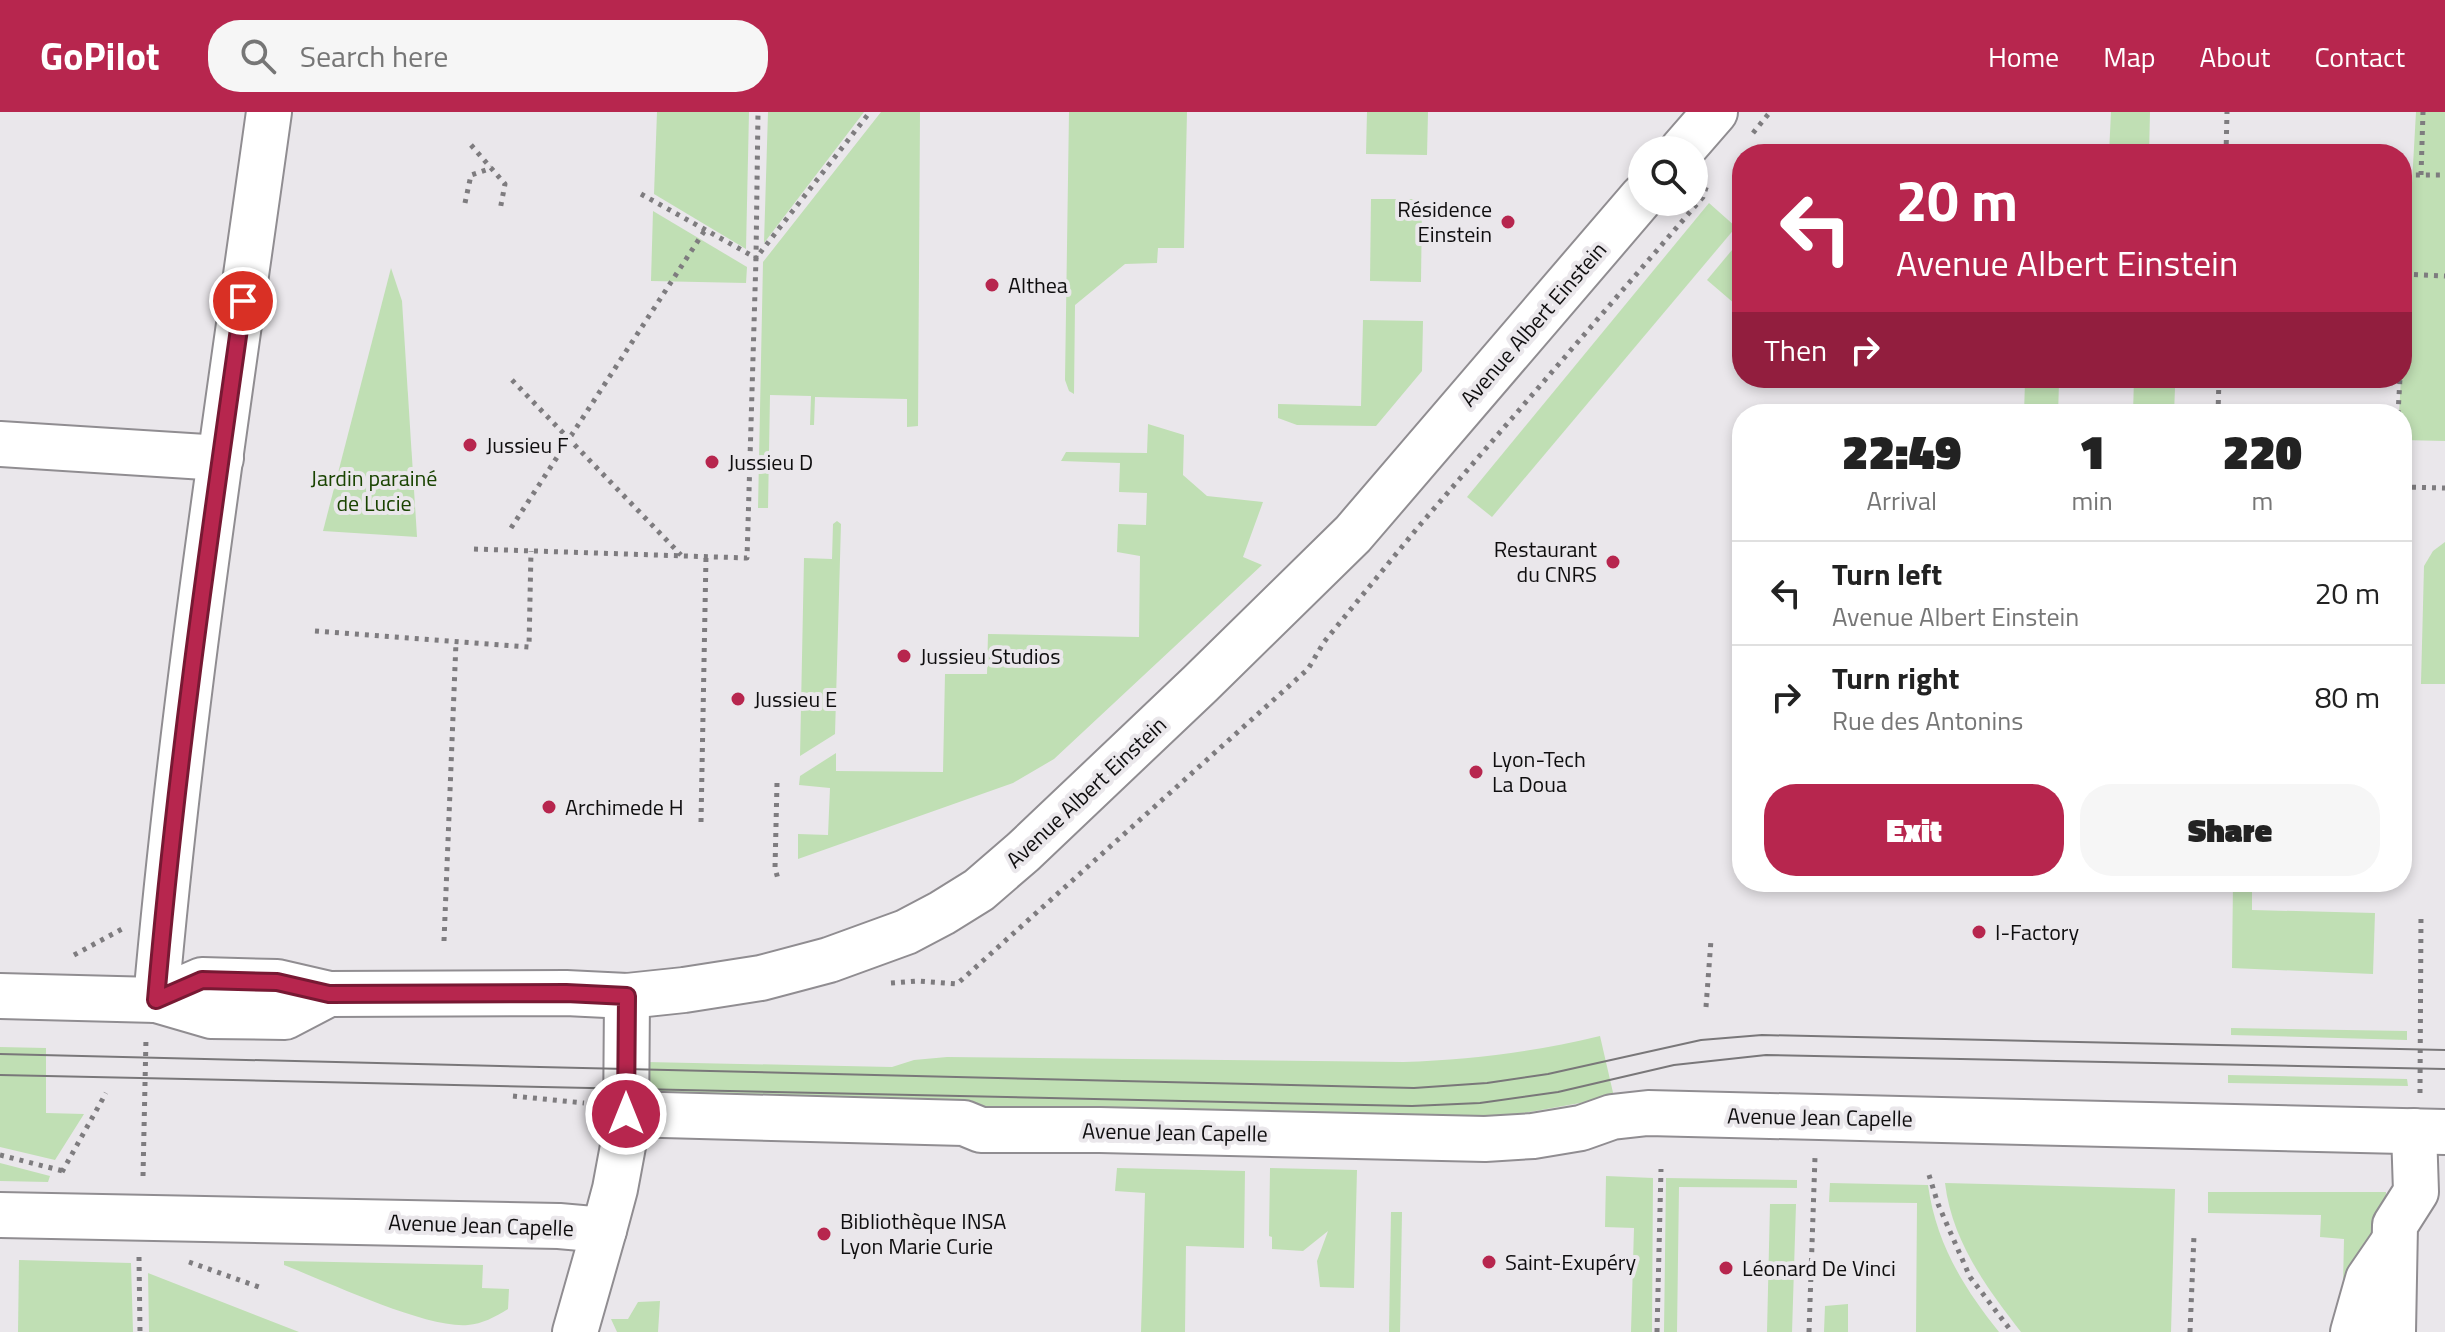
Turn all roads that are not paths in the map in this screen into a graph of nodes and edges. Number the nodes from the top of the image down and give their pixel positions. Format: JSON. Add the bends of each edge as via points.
{"nodes":[{"id":1,"x":269,"y":112,"type":"edge"},
{"id":2,"x":1715,"y":112,"type":"edge"},
{"id":3,"x":1694,"y":136,"type":"edge"},
{"id":4,"x":1628,"y":213,"type":"edge"},
{"id":5,"x":0,"y":444,"type":"edge"},
{"id":6,"x":221,"y":458,"type":"junction"},
{"id":7,"x":0,"y":996,"type":"edge"},
{"id":8,"x":627,"y":996,"type":"junction"},
{"id":9,"x":156,"y":1000,"type":"junction"},
{"id":10,"x":606,"y":1109,"type":"junction"},
{"id":11,"x":2426,"y":1119,"type":"edge"},
{"id":12,"x":0,"y":1215,"type":"edge"},
{"id":13,"x":604,"y":1230,"type":"junction"},
{"id":14,"x":2395,"y":1239,"type":"junction"},
{"id":15,"x":575,"y":1332,"type":"edge"},
{"id":16,"x":2353,"y":1332,"type":"edge"},
{"id":17,"x":2393,"y":1332,"type":"edge"}],
"edges":[{"from":1,"to":6,"type":"street"},
{"from":2,"to":3,"type":"street"},
{"from":4,"to":8,"type":"street","name":"Avenue Albert Einstein","via":[[1353,534],[979,890],[906,932],[829,960],[761,978]]},
{"from":5,"to":6,"type":"street"},
{"from":6,"to":9,"type":"street"},
{"from":7,"to":9,"type":"street","name":"Avenue Albert Einstein"},
{"from":8,"to":9,"type":"street","name":"Avenue Albert Einstein","via":[[329,994],[277,982],[202,980]]},
{"from":8,"to":10,"type":"street"},
{"from":10,"to":11,"type":"street","name":"Avenue Jean Capelle","via":[[964,1123],[981,1130],[1485,1139],[1557,1132],[1648,1113]]},
{"from":10,"to":13,"type":"street","name":"Avenue Jean Capelle","via":[[615,1189]]},
{"from":11,"to":14,"type":"street","via":[[2416,1192],[2395,1225]]},
{"from":12,"to":13,"type":"street","name":"Avenue Jean Capelle"},
{"from":13,"to":15,"type":"street"},
{"from":14,"to":16,"type":"street","via":[[2368,1279]]},
{"from":14,"to":17,"type":"street"}]}
